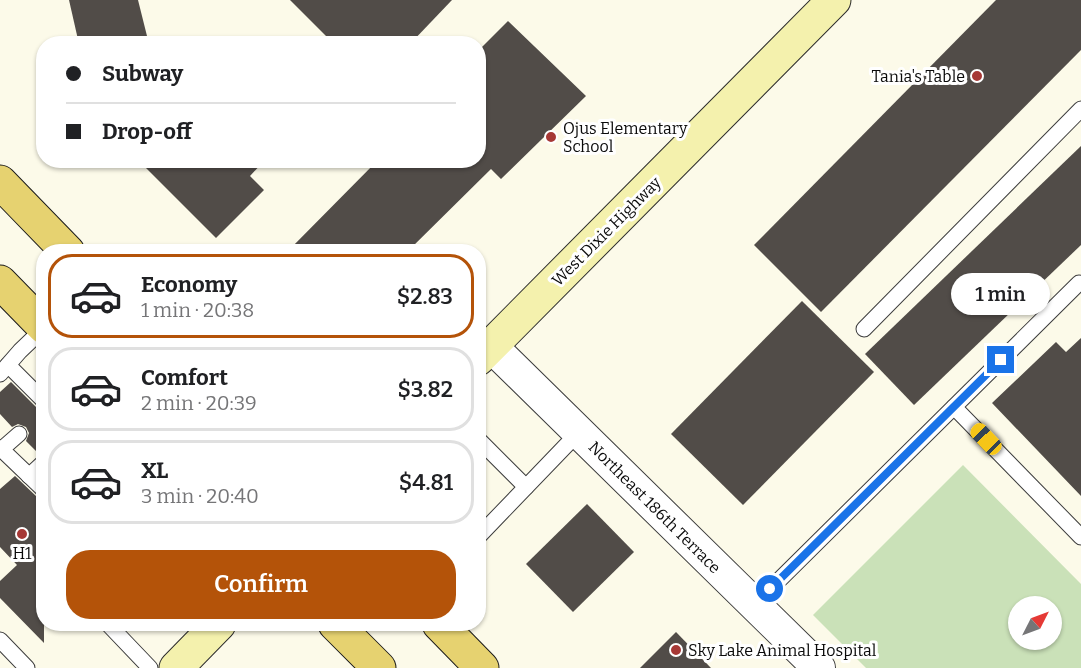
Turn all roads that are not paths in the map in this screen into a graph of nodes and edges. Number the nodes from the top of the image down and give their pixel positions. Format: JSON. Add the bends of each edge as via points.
{"nodes":[{"id":1,"x":834,"y":0,"type":"edge"},
{"id":2,"x":1081,"y":109,"type":"edge"},
{"id":3,"x":0,"y":182,"type":"edge"},
{"id":4,"x":60,"y":244,"type":"edge"},
{"id":5,"x":0,"y":282,"type":"edge"},
{"id":6,"x":1079,"y":283,"type":"dead end"},
{"id":7,"x":36,"y":319,"type":"edge"},
{"id":8,"x":864,"y":329,"type":"dead end"},
{"id":9,"x":36,"y":335,"type":"edge"},
{"id":10,"x":486,"y":352,"type":"edge"},
{"id":11,"x":486,"y":354,"type":"edge"},
{"id":12,"x":4,"y":370,"type":"edge"},
{"id":13,"x":36,"y":395,"type":"edge"},
{"id":14,"x":954,"y":406,"type":"junction"},
{"id":15,"x":579,"y":432,"type":"junction"},
{"id":16,"x":19,"y":434,"type":"dead end"},
{"id":17,"x":1,"y":448,"type":"edge"},
{"id":18,"x":486,"y":452,"type":"edge"},
{"id":19,"x":36,"y":469,"type":"edge"},
{"id":20,"x":29,"y":476,"type":"junction"},
{"id":21,"x":36,"y":483,"type":"edge"},
{"id":22,"x":526,"y":488,"type":"junction"},
{"id":23,"x":486,"y":529,"type":"edge"},
{"id":24,"x":1081,"y":537,"type":"edge"},
{"id":25,"x":754,"y":604,"type":"junction"},
{"id":26,"x":115,"y":631,"type":"edge"},
{"id":27,"x":207,"y":631,"type":"edge"},
{"id":28,"x":342,"y":631,"type":"edge"},
{"id":29,"x":445,"y":631,"type":"edge"},
{"id":30,"x":0,"y":640,"type":"edge"},
{"id":31,"x":27,"y":668,"type":"edge"},
{"id":32,"x":150,"y":668,"type":"edge"},
{"id":33,"x":176,"y":668,"type":"edge"},
{"id":34,"x":379,"y":668,"type":"edge"},
{"id":35,"x":482,"y":668,"type":"edge"},
{"id":36,"x":819,"y":668,"type":"edge"}],
"edges":[{"from":1,"to":10,"type":"street","name":"West Dixie Highway"},
{"from":2,"to":8,"type":"lane"},
{"from":3,"to":4,"type":"main road"},
{"from":5,"to":7,"type":"main road"},
{"from":6,"to":14,"type":"lane"},
{"from":9,"to":12,"type":"lane"},
{"from":11,"to":15,"type":"street","name":"Northeast 186th Terrace"},
{"from":12,"to":13,"type":"lane"},
{"from":14,"to":24,"type":"lane"},
{"from":14,"to":25,"type":"lane"},
{"from":15,"to":22,"type":"lane"},
{"from":15,"to":25,"type":"street","name":"Northeast 186th Terrace"},
{"from":16,"to":17,"type":"lane"},
{"from":17,"to":20,"type":"lane"},
{"from":18,"to":22,"type":"lane"},
{"from":19,"to":20,"type":"lane"},
{"from":20,"to":21,"type":"lane"},
{"from":22,"to":23,"type":"lane"},
{"from":25,"to":36,"type":"street","name":"Northeast 186th Terrace"},
{"from":26,"to":32,"type":"lane"},
{"from":27,"to":33,"type":"street"},
{"from":28,"to":34,"type":"main road"},
{"from":29,"to":35,"type":"main road"},
{"from":30,"to":31,"type":"lane"}]}
